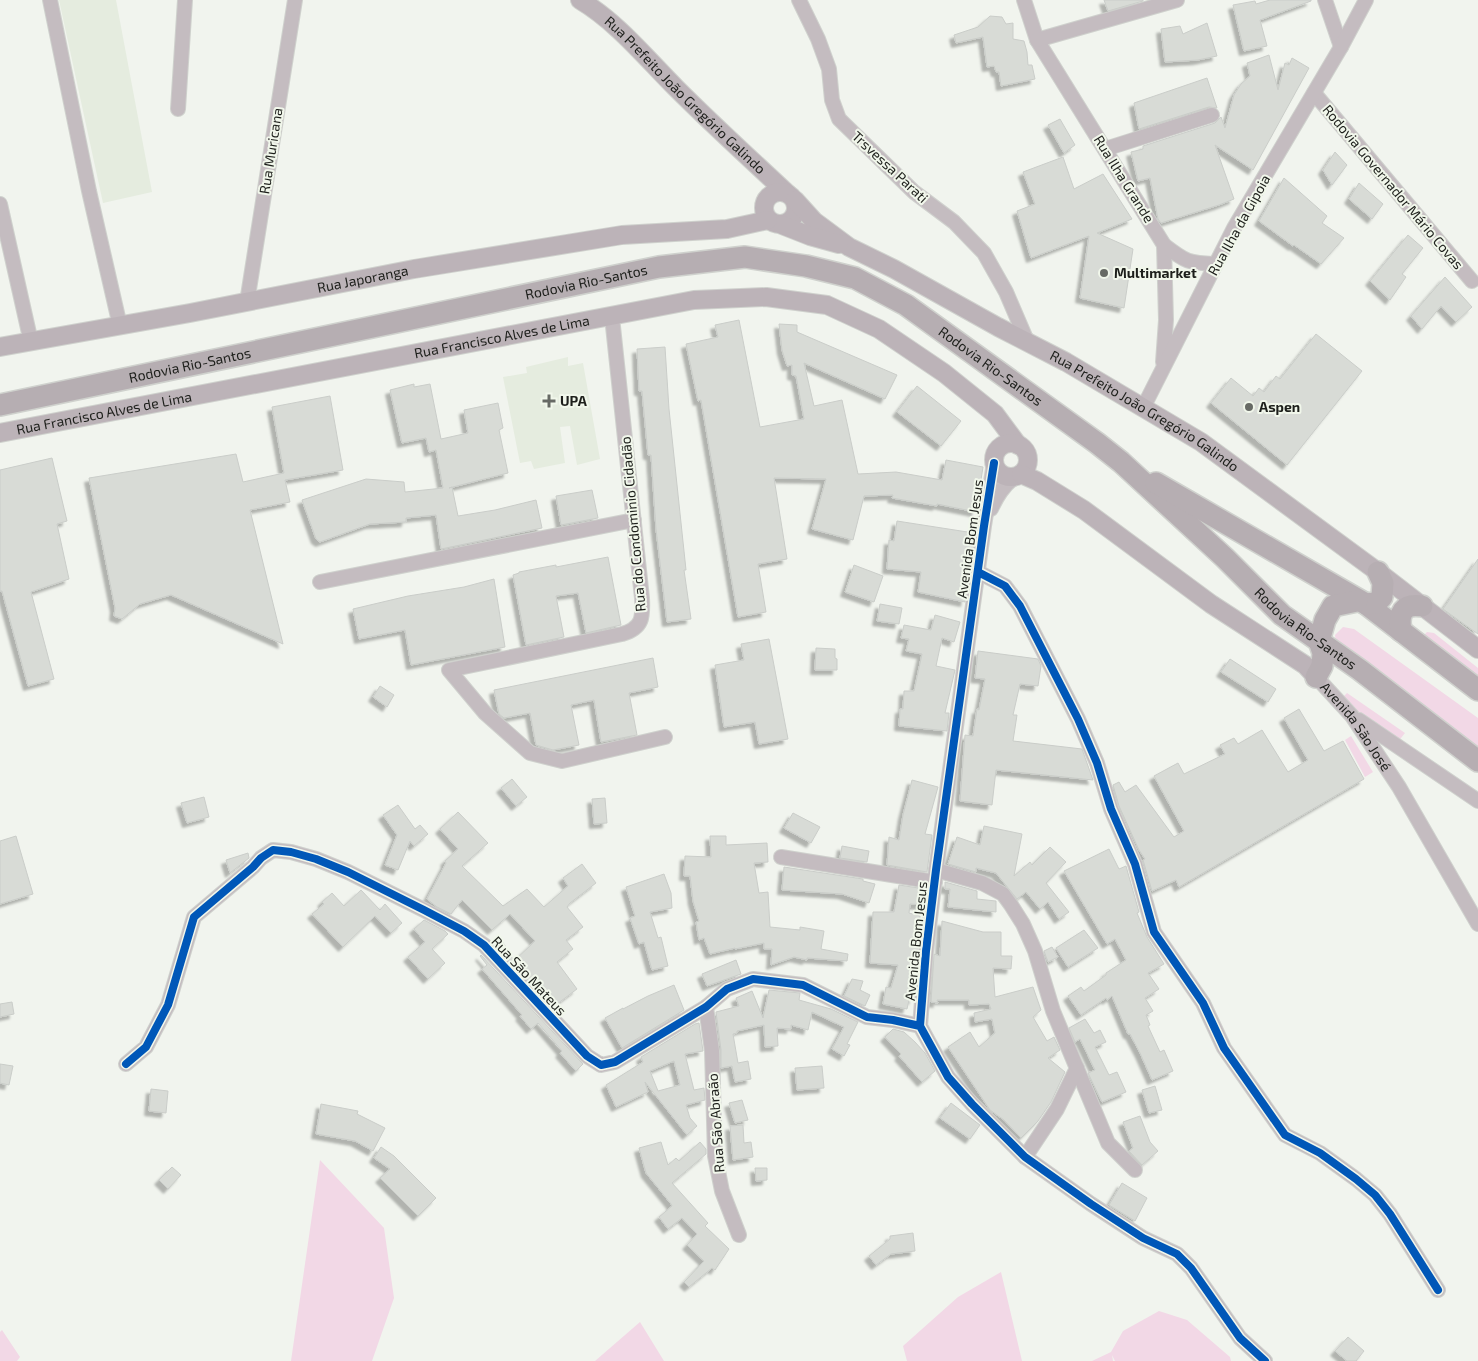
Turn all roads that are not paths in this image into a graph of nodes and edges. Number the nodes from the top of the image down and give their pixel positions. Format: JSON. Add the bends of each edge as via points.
{"nodes":[{"id":1,"x":50,"y":0,"type":"edge"},
{"id":2,"x":185,"y":0,"type":"edge"},
{"id":3,"x":295,"y":0,"type":"edge"},
{"id":4,"x":580,"y":0,"type":"edge"},
{"id":5,"x":799,"y":0,"type":"edge"},
{"id":6,"x":1024,"y":0,"type":"edge"},
{"id":7,"x":1177,"y":0,"type":"edge"},
{"id":8,"x":1325,"y":0,"type":"edge"},
{"id":9,"x":1366,"y":0,"type":"edge"},
{"id":10,"x":1037,"y":40,"type":"junction"},
{"id":11,"x":1341,"y":47,"type":"junction"},
{"id":12,"x":1314,"y":93,"type":"junction"},
{"id":13,"x":178,"y":109,"type":"dead end"},
{"id":14,"x":1212,"y":116,"type":"dead end"},
{"id":15,"x":1105,"y":150,"type":"junction"},
{"id":16,"x":762,"y":170,"type":"junction"},
{"id":17,"x":791,"y":197,"type":"junction"},
{"id":18,"x":0,"y":204,"type":"edge"},
{"id":19,"x":771,"y":211,"type":"junction"},
{"id":20,"x":1164,"y":244,"type":"junction"},
{"id":21,"x":849,"y":247,"type":"junction"},
{"id":22,"x":1216,"y":264,"type":"junction"},
{"id":23,"x":1472,"y":281,"type":"dead end"},
{"id":24,"x":247,"y":302,"type":"junction"},
{"id":25,"x":612,"y":317,"type":"junction"},
{"id":26,"x":120,"y":326,"type":"junction"},
{"id":27,"x":1027,"y":341,"type":"junction"},
{"id":28,"x":31,"y":342,"type":"junction"},
{"id":29,"x":0,"y":347,"type":"edge"},
{"id":30,"x":1161,"y":373,"type":"junction"},
{"id":31,"x":980,"y":401,"type":"junction"},
{"id":32,"x":0,"y":405,"type":"edge"},
{"id":33,"x":1144,"y":406,"type":"junction"},
{"id":34,"x":0,"y":433,"type":"edge"},
{"id":35,"x":1022,"y":449,"type":"junction"},
{"id":36,"x":994,"y":460,"type":"junction"},
{"id":37,"x":1122,"y":462,"type":"junction"},
{"id":38,"x":1018,"y":476,"type":"junction"},
{"id":39,"x":1084,"y":510,"type":"junction"},
{"id":40,"x":634,"y":520,"type":"junction"},
{"id":41,"x":984,"y":526,"type":"junction"},
{"id":42,"x":978,"y":572,"type":"junction"},
{"id":43,"x":1378,"y":572,"type":"junction"},
{"id":44,"x":320,"y":582,"type":"dead end"},
{"id":45,"x":1362,"y":603,"type":"junction"},
{"id":46,"x":1422,"y":606,"type":"junction"},
{"id":47,"x":1401,"y":631,"type":"junction"},
{"id":48,"x":1319,"y":641,"type":"junction"},
{"id":49,"x":1478,"y":649,"type":"edge"},
{"id":50,"x":1360,"y":670,"type":"junction"},
{"id":51,"x":1317,"y":678,"type":"junction"},
{"id":52,"x":1478,"y":690,"type":"edge"},
{"id":53,"x":1352,"y":716,"type":"junction"},
{"id":54,"x":666,"y":737,"type":"dead end"},
{"id":55,"x":1478,"y":761,"type":"edge"},
{"id":56,"x":1478,"y":801,"type":"edge"},
{"id":57,"x":781,"y":856,"type":"dead end"},
{"id":58,"x":936,"y":876,"type":"junction"},
{"id":59,"x":1478,"y":924,"type":"edge"},
{"id":60,"x":706,"y":1007,"type":"junction"},
{"id":61,"x":920,"y":1026,"type":"junction"},
{"id":62,"x":126,"y":1064,"type":"dead end"},
{"id":63,"x":1077,"y":1068,"type":"junction"},
{"id":64,"x":1025,"y":1157,"type":"junction"},
{"id":65,"x":1135,"y":1170,"type":"dead end"},
{"id":66,"x":739,"y":1235,"type":"dead end"},
{"id":67,"x":1438,"y":1290,"type":"dead end"},
{"id":68,"x":1265,"y":1361,"type":"edge"}],
"edges":[{"from":1,"to":26,"type":"street"},
{"from":2,"to":13,"type":"street"},
{"from":3,"to":24,"type":"street","name":"Rua Muricana"},
{"from":4,"to":16,"type":"main road","name":"Rua Prefeito João Gregório Galindo","via":[[626,37]]},
{"from":5,"to":27,"type":"street","name":"Trsvessa Parati","via":[[829,69],[832,100],[839,119],[914,192],[954,222],[984,253],[1006,292]]},
{"from":6,"to":10,"type":"street","name":"Rua Ilha Grande"},
{"from":7,"to":10,"type":"street"},
{"from":8,"to":11,"type":"street"},
{"from":9,"to":11,"type":"street","name":"Rua Ilha da Gipoia"},
{"from":10,"to":15,"type":"street","name":"Rua Ilha Grande"},
{"from":11,"to":12,"type":"street","name":"Rua Ilha da Gipoia"},
{"from":12,"to":22,"type":"street","name":"Rua Ilha da Gipoia"},
{"from":12,"to":23,"type":"street","name":"Rodovia Governador Mário Covas"},
{"from":14,"to":15,"type":"street"},
{"from":15,"to":20,"type":"street","name":"Rua Ilha Grande"},
{"from":16,"to":17,"type":"main road","name":"Rua Prefeito João Gregório Galindo"},
{"from":16,"to":19,"type":"main road"},
{"from":17,"to":19,"type":"main road","via":[[778,192]]},
{"from":17,"to":19,"type":"main road","via":[[796,205],[792,220]]},
{"from":17,"to":21,"type":"main road","name":"Rua Prefeito João Gregório Galindo","via":[[814,221]]},
{"from":18,"to":28,"type":"street"},
{"from":19,"to":21,"type":"main road","via":[[810,236]]},
{"from":19,"to":24,"type":"main road","name":"Rua Japoranga","via":[[746,215],[727,229],[622,235],[414,269]]},
{"from":20,"to":22,"type":"street","via":[[1184,260]]},
{"from":20,"to":30,"type":"street","via":[[1166,320]]},
{"from":21,"to":27,"type":"main road","name":"Rua Prefeito João Gregório Galindo"},
{"from":22,"to":30,"type":"street","name":"Rua Ilha da Gipoia"},
{"from":24,"to":26,"type":"main road","name":"Rua Japoranga"},
{"from":25,"to":31,"type":"main road","name":"Rua Francisco Alves de Lima","via":[[694,300],[766,296],[827,305],[879,328]]},
{"from":25,"to":34,"type":"main road","name":"Rua Francisco Alves de Lima"},
{"from":25,"to":40,"type":"street","name":"Rua do Condominio Cidadão"},
{"from":26,"to":28,"type":"main road","name":"Rua Japoranga"},
{"from":27,"to":33,"type":"main road","name":"Rua Prefeito João Gregório Galindo"},
{"from":28,"to":29,"type":"main road","name":"Rua Japoranga"},
{"from":30,"to":33,"type":"street","name":"Rua Ilha da Gipoia"},
{"from":31,"to":35,"type":"main road","name":"Rua Francisco Alves de Lima","via":[[995,414]]},
{"from":31,"to":36,"type":"main road","name":"Rua Francisco Alves de Lima","via":[[993,426]]},
{"from":32,"to":37,"type":"highway","name":"Rodovia Rio-Santos","via":[[659,267],[745,257],[806,266],[855,278],[906,305]]},
{"from":33,"to":43,"type":"main road","name":"Rua Prefeito João Gregório Galindo","via":[[1201,442]]},
{"from":35,"to":36,"type":"main road","via":[[1013,443],[1003,445]]},
{"from":35,"to":38,"type":"main road","via":[[1028,463]]},
{"from":35,"to":39,"type":"main road","name":"Avenida São José"},
{"from":36,"to":38,"type":"main road","name":"Avenida São José","via":[[1003,475]]},
{"from":36,"to":41,"type":"street","name":"Avenida Bom Jesus"},
{"from":37,"to":45,"type":"highway","name":"Rodovia Rio-Santos"},
{"from":37,"to":48,"type":"highway","name":"Rodovia Rio-Santos","via":[[1282,615]]},
{"from":38,"to":39,"type":"main road","name":"Avenida São José","via":[[1037,481]]},
{"from":38,"to":41,"type":"street","name":"Avenida Bom Jesus","via":[[996,498]]},
{"from":39,"to":51,"type":"main road","name":"Avenida São José","via":[[1211,604],[1305,665]]},
{"from":40,"to":44,"type":"street"},
{"from":40,"to":54,"type":"street","name":"Rua do Condominio Cidadão","via":[[643,614],[632,631],[449,670],[485,713],[530,753],[562,761]]},
{"from":41,"to":42,"type":"street","name":"Avenida Bom Jesus"},
{"from":42,"to":58,"type":"street","name":"Avenida Bom Jesus"},
{"from":42,"to":67,"type":"street","via":[[1005,586],[1020,606],[1097,763],[1111,809],[1135,864],[1154,932],[1203,1003],[1224,1048],[1284,1135],[1320,1153],[1375,1194]]},
{"from":43,"to":45,"type":"highway","via":[[1383,583],[1382,598],[1376,603]]},
{"from":43,"to":46,"type":"main road","name":"Rua Prefeito João Gregório Galindo"},
{"from":45,"to":47,"type":"highway","name":"Rodovia Rio-Santos"},
{"from":45,"to":48,"type":"highway","via":[[1333,606]]},
{"from":46,"to":47,"type":"highway","via":[[1409,606],[1403,610]]},
{"from":46,"to":49,"type":"main road","name":"Rua Prefeito João Gregório Galindo"},
{"from":47,"to":52,"type":"highway","name":"Rodovia Rio-Santos"},
{"from":48,"to":50,"type":"highway","name":"Rodovia Rio-Santos"},
{"from":48,"to":51,"type":"highway","via":[[1322,666]]},
{"from":50,"to":51,"type":"highway","via":[[1335,666]]},
{"from":50,"to":55,"type":"highway","name":"Rodovia Rio-Santos"},
{"from":51,"to":53,"type":"street","name":"Avenida São José"},
{"from":53,"to":56,"type":"street"},
{"from":53,"to":59,"type":"street","name":"Avenida São José","via":[[1399,787]]},
{"from":57,"to":58,"type":"street"},
{"from":58,"to":61,"type":"street","name":"Avenida Bom Jesus"},
{"from":58,"to":63,"type":"street","via":[[982,883],[1003,894],[1023,924],[1035,951],[1053,1011]]},
{"from":60,"to":61,"type":"street","name":"Rua São Mateus","via":[[727,989],[753,979],[776,981],[803,985],[867,1017]]},
{"from":60,"to":62,"type":"street","name":"Rua São Mateus","via":[[615,1062],[601,1064],[587,1056],[484,945],[464,931],[316,858],[273,850],[194,917],[168,1005],[146,1047]]},
{"from":60,"to":66,"type":"street","name":"Rua São Abraão","via":[[712,1051],[715,1156],[722,1191]]},
{"from":61,"to":64,"type":"street","via":[[948,1077]]},
{"from":63,"to":64,"type":"street","via":[[1057,1109]]},
{"from":63,"to":65,"type":"street","via":[[1108,1143]]},
{"from":64,"to":68,"type":"street","via":[[1143,1238],[1177,1254],[1192,1268],[1240,1338]]}]}
